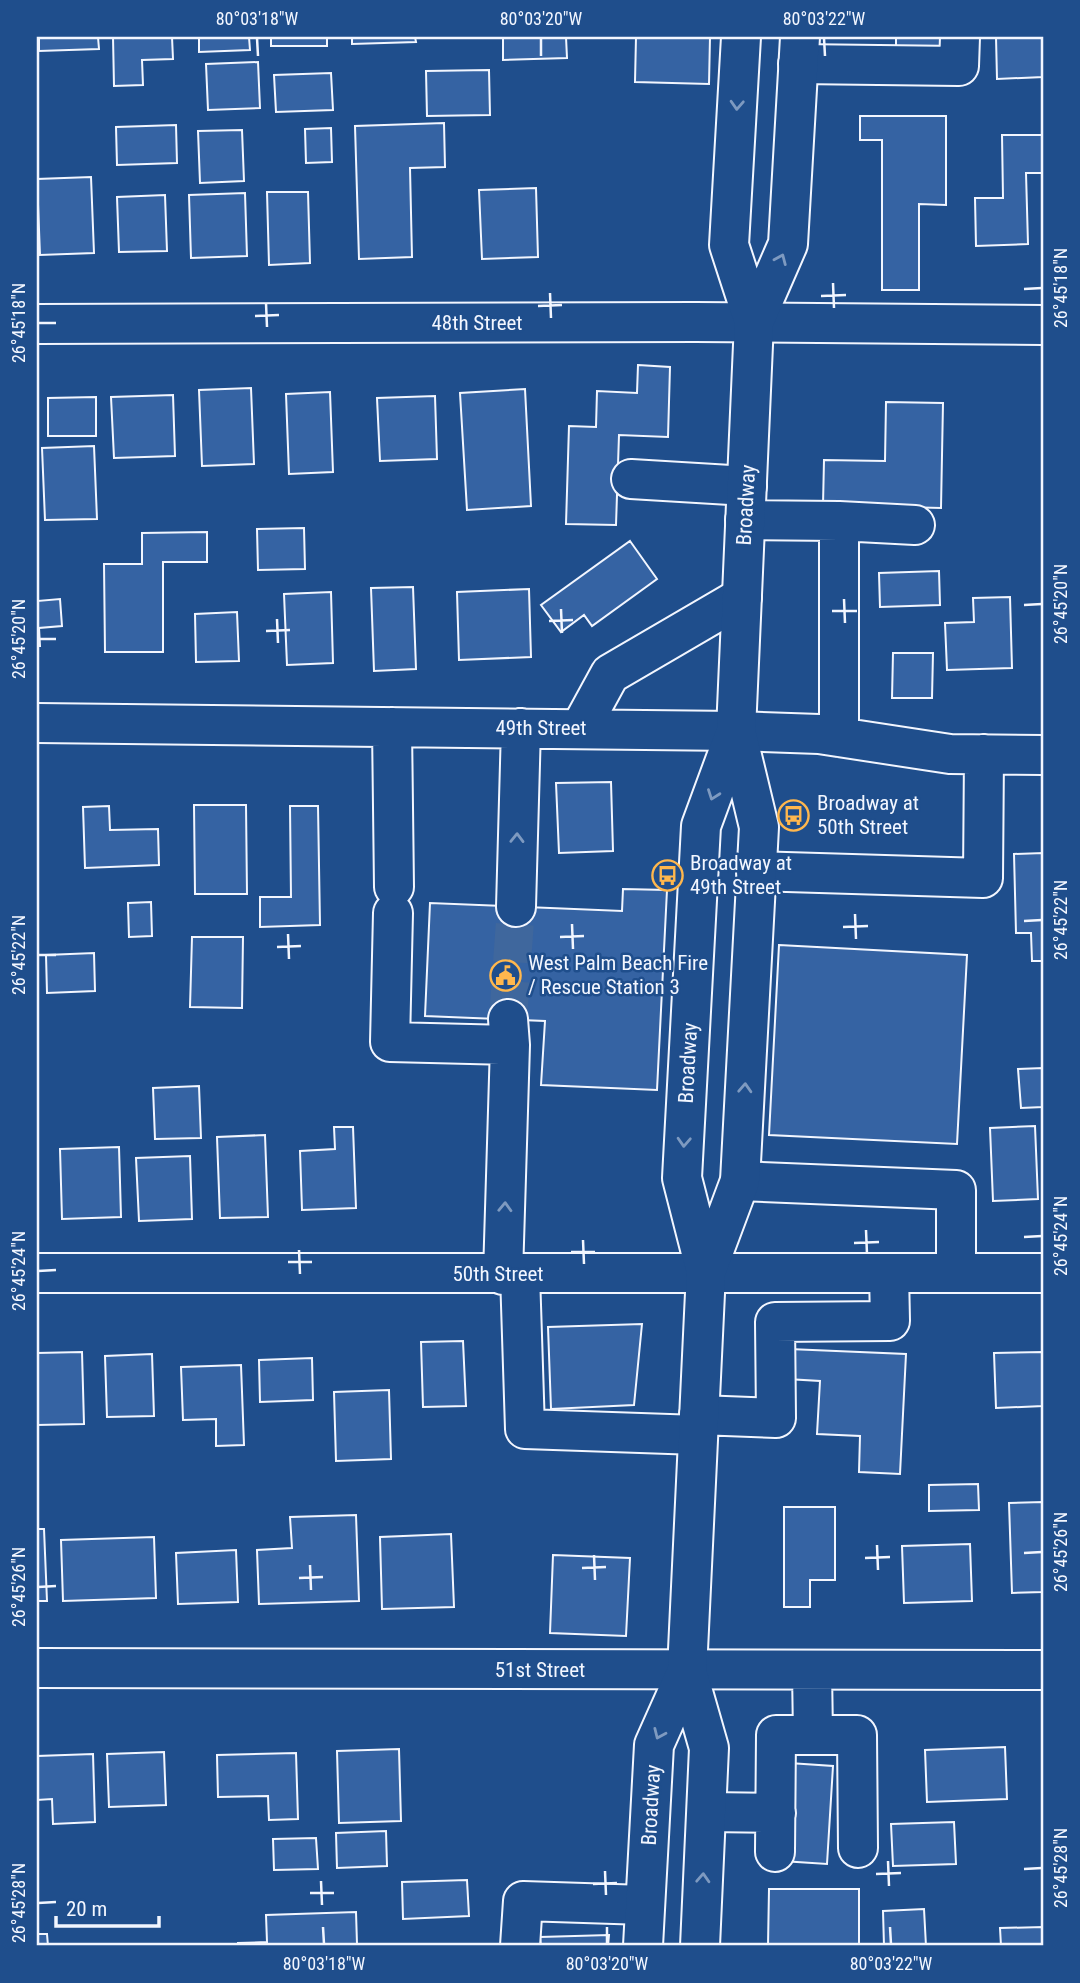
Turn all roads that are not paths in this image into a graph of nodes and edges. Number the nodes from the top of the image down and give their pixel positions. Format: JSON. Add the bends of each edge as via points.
{"nodes":[{"id":1,"x":741,"y":37,"type":"edge"},
{"id":2,"x":960,"y":37,"type":"edge"},
{"id":3,"x":799,"y":50,"type":"edge"},
{"id":4,"x":754,"y":322,"type":"junction"},
{"id":5,"x":37,"y":324,"type":"edge"},
{"id":6,"x":1043,"y":325,"type":"edge"},
{"id":7,"x":631,"y":479,"type":"dead end"},
{"id":8,"x":746,"y":503,"type":"junction"},
{"id":9,"x":839,"y":521,"type":"junction"},
{"id":10,"x":915,"y":525,"type":"dead end"},
{"id":11,"x":742,"y":597,"type":"junction"},
{"id":12,"x":37,"y":723,"type":"edge"},
{"id":13,"x":392,"y":727,"type":"junction"},
{"id":14,"x":521,"y":728,"type":"junction"},
{"id":15,"x":580,"y":729,"type":"junction"},
{"id":16,"x":736,"y":730,"type":"junction"},
{"id":17,"x":839,"y":737,"type":"junction"},
{"id":18,"x":984,"y":754,"type":"junction"},
{"id":19,"x":1043,"y":755,"type":"edge"},
{"id":20,"x":756,"y":871,"type":"junction"},
{"id":21,"x":516,"y":906,"type":"tunnel mouth"},
{"id":22,"x":740,"y":1181,"type":"junction"},
{"id":23,"x":706,"y":1272,"type":"junction"},
{"id":24,"x":803,"y":1272,"type":"junction"},
{"id":25,"x":37,"y":1273,"type":"edge"},
{"id":26,"x":889,"y":1273,"type":"junction"},
{"id":27,"x":956,"y":1273,"type":"junction"},
{"id":28,"x":1043,"y":1273,"type":"edge"},
{"id":29,"x":512,"y":1275,"type":"junction"},
{"id":30,"x":803,"y":1321,"type":"junction"},
{"id":31,"x":699,"y":1425,"type":"junction"},
{"id":32,"x":37,"y":1668,"type":"edge"},
{"id":33,"x":1043,"y":1670,"type":"edge"},
{"id":34,"x":687,"y":1671,"type":"junction"},
{"id":35,"x":813,"y":1671,"type":"junction"},
{"id":36,"x":813,"y":1735,"type":"junction"},
{"id":37,"x":707,"y":1812,"type":"junction"},
{"id":38,"x":776,"y":1812,"type":"junction"},
{"id":39,"x":859,"y":1848,"type":"dead end"},
{"id":40,"x":775,"y":1852,"type":"dead end"},
{"id":41,"x":646,"y":1905,"type":"junction"},
{"id":42,"x":520,"y":1946,"type":"edge"},
{"id":43,"x":643,"y":1946,"type":"edge"},
{"id":44,"x":700,"y":1946,"type":"edge"}],
"edges":[{"from":1,"to":4,"type":"street","name":"Broadway","one_way":true,"via":[[729,244]]},
{"from":2,"to":3,"type":"street","via":[[959,66]]},
{"from":4,"to":3,"type":"street","name":"Broadway","one_way":true,"via":[[788,244]]},
{"from":4,"to":5,"type":"street","name":"48th Street"},
{"from":4,"to":6,"type":"street","name":"48th Street"},
{"from":4,"to":8,"type":"street","name":"Broadway"},
{"from":7,"to":8,"type":"street"},
{"from":8,"to":9,"type":"street"},
{"from":8,"to":11,"type":"street","name":"Broadway"},
{"from":9,"to":10,"type":"street"},
{"from":9,"to":17,"type":"street"},
{"from":11,"to":15,"type":"street","via":[[610,674]]},
{"from":11,"to":16,"type":"street","name":"Broadway"},
{"from":12,"to":13,"type":"street","name":"49th Street"},
{"from":13,"to":14,"type":"street","name":"49th Street"},
{"from":29,"to":13,"type":"street","one_way":true,"via":[[509,1032],[390,1042]]},
{"from":14,"to":15,"type":"street","name":"49th Street"},
{"from":21,"to":14,"type":"street","one_way":true},
{"from":15,"to":16,"type":"street","name":"49th Street"},
{"from":16,"to":17,"type":"street","name":"49th Street"},
{"from":16,"to":20,"type":"street","name":"Broadway","via":[[759,827]]},
{"from":16,"to":23,"type":"street","name":"Broadway","one_way":true,"via":[[701,826],[682,1178]]},
{"from":17,"to":18,"type":"street","name":"49th Street","via":[[950,754]]},
{"from":18,"to":19,"type":"street","name":"49th Street"},
{"from":18,"to":20,"type":"street","via":[[983,878]]},
{"from":22,"to":20,"type":"street","name":"Broadway","one_way":true},
{"from":22,"to":23,"type":"street","name":"Broadway"},
{"from":22,"to":27,"type":"street","via":[[957,1190]]},
{"from":23,"to":24,"type":"street","name":"50th Street"},
{"from":23,"to":29,"type":"street","name":"50th Street"},
{"from":23,"to":31,"type":"street","name":"Broadway"},
{"from":24,"to":26,"type":"street","name":"50th Street"},
{"from":24,"to":30,"type":"street"},
{"from":25,"to":29,"type":"street","name":"50th Street"},
{"from":26,"to":27,"type":"street","name":"50th Street"},
{"from":26,"to":30,"type":"street","via":[[890,1321]]},
{"from":27,"to":28,"type":"street","name":"50th Street"},
{"from":29,"to":31,"type":"street","via":[[525,1429]]},
{"from":30,"to":31,"type":"street","via":[[775,1322],[776,1418]]},
{"from":31,"to":34,"type":"street","name":"Broadway"},
{"from":32,"to":34,"type":"street","name":"51st Street"},
{"from":33,"to":35,"type":"street","name":"51st Street"},
{"from":34,"to":35,"type":"street","name":"51st Street"},
{"from":34,"to":37,"type":"street","name":"Broadway","via":[[709,1748]]},
{"from":34,"to":41,"type":"street","name":"Broadway","one_way":true,"via":[[654,1745]]},
{"from":35,"to":36,"type":"street"},
{"from":36,"to":38,"type":"street","via":[[776,1735]]},
{"from":36,"to":39,"type":"street","via":[[857,1735]]},
{"from":37,"to":38,"type":"street"},
{"from":44,"to":37,"type":"street","name":"Broadway","one_way":true},
{"from":38,"to":40,"type":"street"},
{"from":41,"to":42,"type":"street","via":[[523,1901]]},
{"from":41,"to":43,"type":"street","name":"Broadway"}]}
